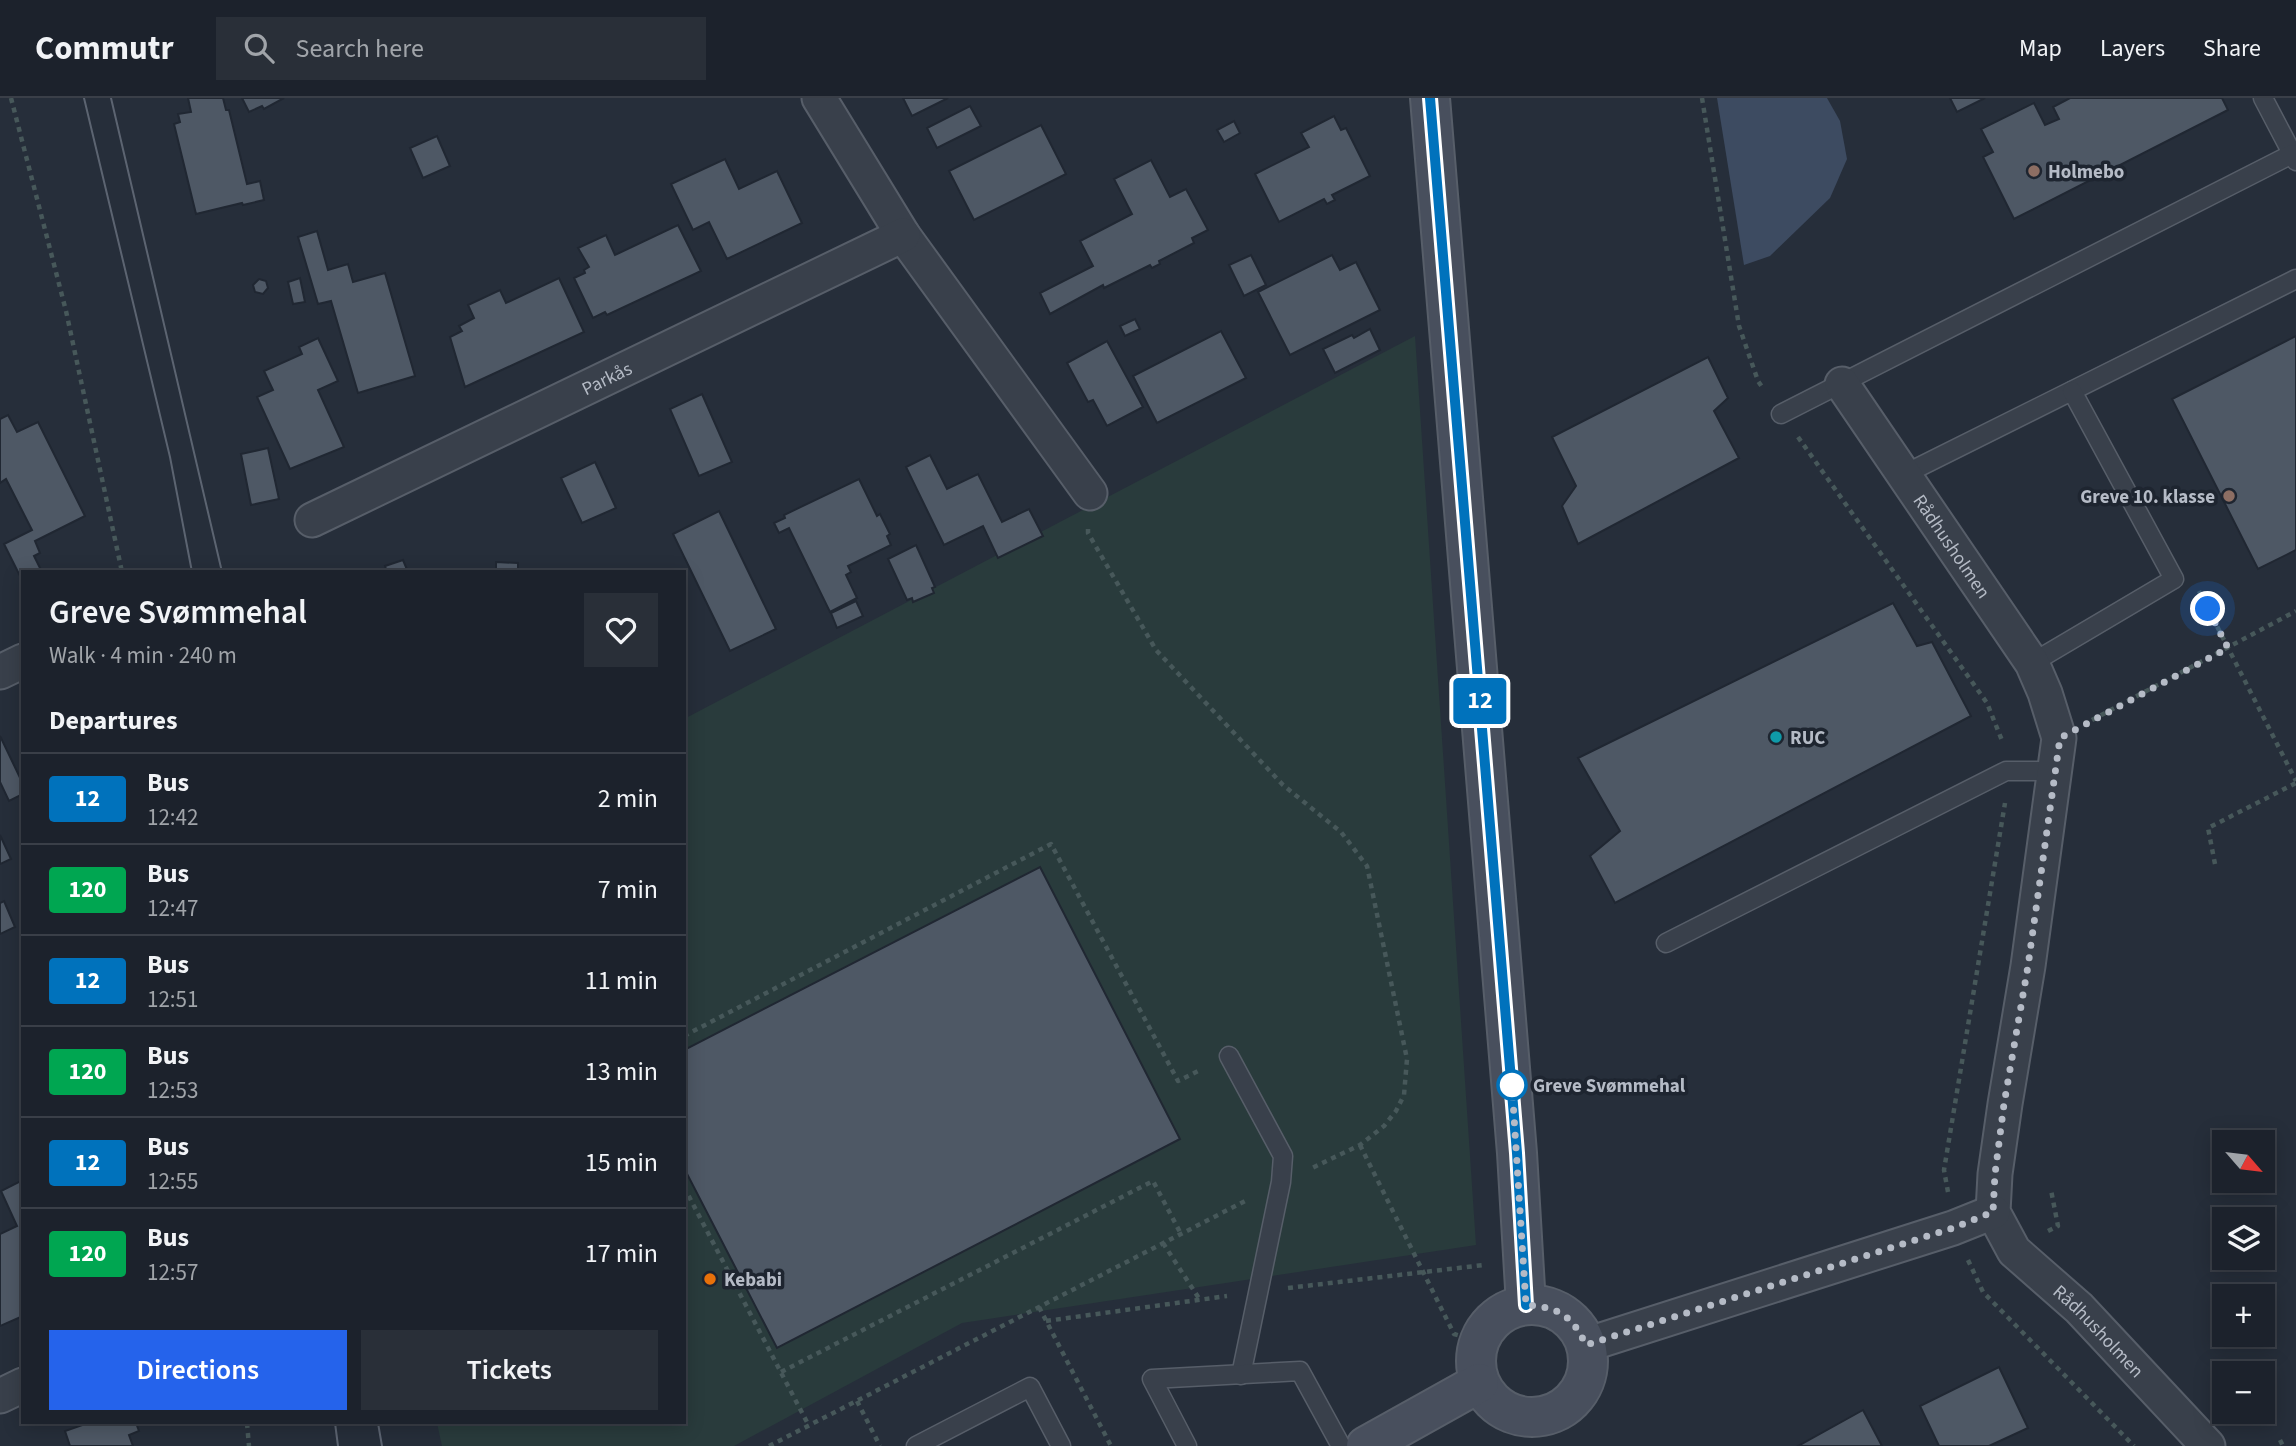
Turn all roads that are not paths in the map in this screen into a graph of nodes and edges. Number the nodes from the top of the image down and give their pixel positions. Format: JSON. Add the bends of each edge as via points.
{"nodes":[{"id":1,"x":819,"y":98,"type":"edge"},
{"id":2,"x":1430,"y":98,"type":"edge"},
{"id":3,"x":2263,"y":98,"type":"edge"},
{"id":4,"x":2294,"y":158,"type":"edge"},
{"id":5,"x":903,"y":235,"type":"junction"},
{"id":6,"x":2296,"y":279,"type":"edge"},
{"id":7,"x":1842,"y":384,"type":"junction"},
{"id":8,"x":2072,"y":391,"type":"junction"},
{"id":9,"x":1781,"y":414,"type":"dead end"},
{"id":10,"x":1903,"y":475,"type":"junction"},
{"id":11,"x":1090,"y":493,"type":"road end"},
{"id":12,"x":312,"y":520,"type":"dead end"},
{"id":13,"x":21,"y":662,"type":"edge"},
{"id":14,"x":2032,"y":663,"type":"junction"},
{"id":15,"x":0,"y":672,"type":"edge"},
{"id":16,"x":2056,"y":771,"type":"junction"},
{"id":17,"x":1667,"y":943,"type":"dead end"},
{"id":18,"x":1229,"y":1056,"type":"road end"},
{"id":19,"x":1993,"y":1212,"type":"junction"},
{"id":20,"x":1526,"y":1305,"type":"junction"},
{"id":21,"x":1586,"y":1345,"type":"junction"},
{"id":22,"x":1241,"y":1374,"type":"junction"},
{"id":23,"x":1479,"y":1383,"type":"junction"},
{"id":24,"x":21,"y":1386,"type":"edge"},
{"id":25,"x":0,"y":1396,"type":"edge"},
{"id":26,"x":1543,"y":1431,"type":"edge"},
{"id":27,"x":916,"y":1446,"type":"edge"},
{"id":28,"x":1060,"y":1446,"type":"edge"},
{"id":29,"x":1187,"y":1446,"type":"edge"},
{"id":30,"x":1341,"y":1446,"type":"edge"},
{"id":31,"x":1366,"y":1446,"type":"edge"},
{"id":32,"x":2208,"y":1446,"type":"edge"}],
"edges":[{"from":1,"to":5,"type":"street"},
{"from":2,"to":20,"type":"street"},
{"from":3,"to":4,"type":"lane"},
{"from":4,"to":7,"type":"lane"},
{"from":5,"to":11,"type":"street"},
{"from":5,"to":12,"type":"street","name":"Parkås"},
{"from":6,"to":8,"type":"lane"},
{"from":7,"to":9,"type":"lane"},
{"from":7,"to":10,"type":"street","name":"Rådhusholmen"},
{"from":8,"to":10,"type":"lane"},
{"from":8,"to":14,"type":"lane","via":[[2174,579]]},
{"from":10,"to":14,"type":"street","name":"Rådhusholmen"},
{"from":13,"to":15,"type":"street"},
{"from":14,"to":16,"type":"street","name":"Rådhusholmen","via":[[2060,738]]},
{"from":16,"to":17,"type":"lane","via":[[2006,771]]},
{"from":16,"to":19,"type":"street","name":"Rådhusholmen","via":[[2004,1104]]},
{"from":18,"to":22,"type":"lane","via":[[1283,1156]]},
{"from":19,"to":21,"type":"street"},
{"from":19,"to":32,"type":"street","name":"Rådhusholmen","via":[[2014,1251],[2079,1308]]},
{"from":20,"to":21,"type":"street","via":[[1546,1306],[1564,1314]]},
{"from":20,"to":23,"type":"street","via":[[1506,1310],[1490,1323],[1479,1341],[1475,1362]]},
{"from":21,"to":26,"type":"street","via":[[1584,1382]]},
{"from":22,"to":29,"type":"lane","via":[[1152,1380]]},
{"from":22,"to":30,"type":"lane","via":[[1300,1371]]},
{"from":23,"to":26,"type":"street","via":[[1490,1399]]},
{"from":23,"to":31,"type":"street"},
{"from":24,"to":25,"type":"street"},
{"from":27,"to":28,"type":"lane","via":[[1030,1387]]}]}
